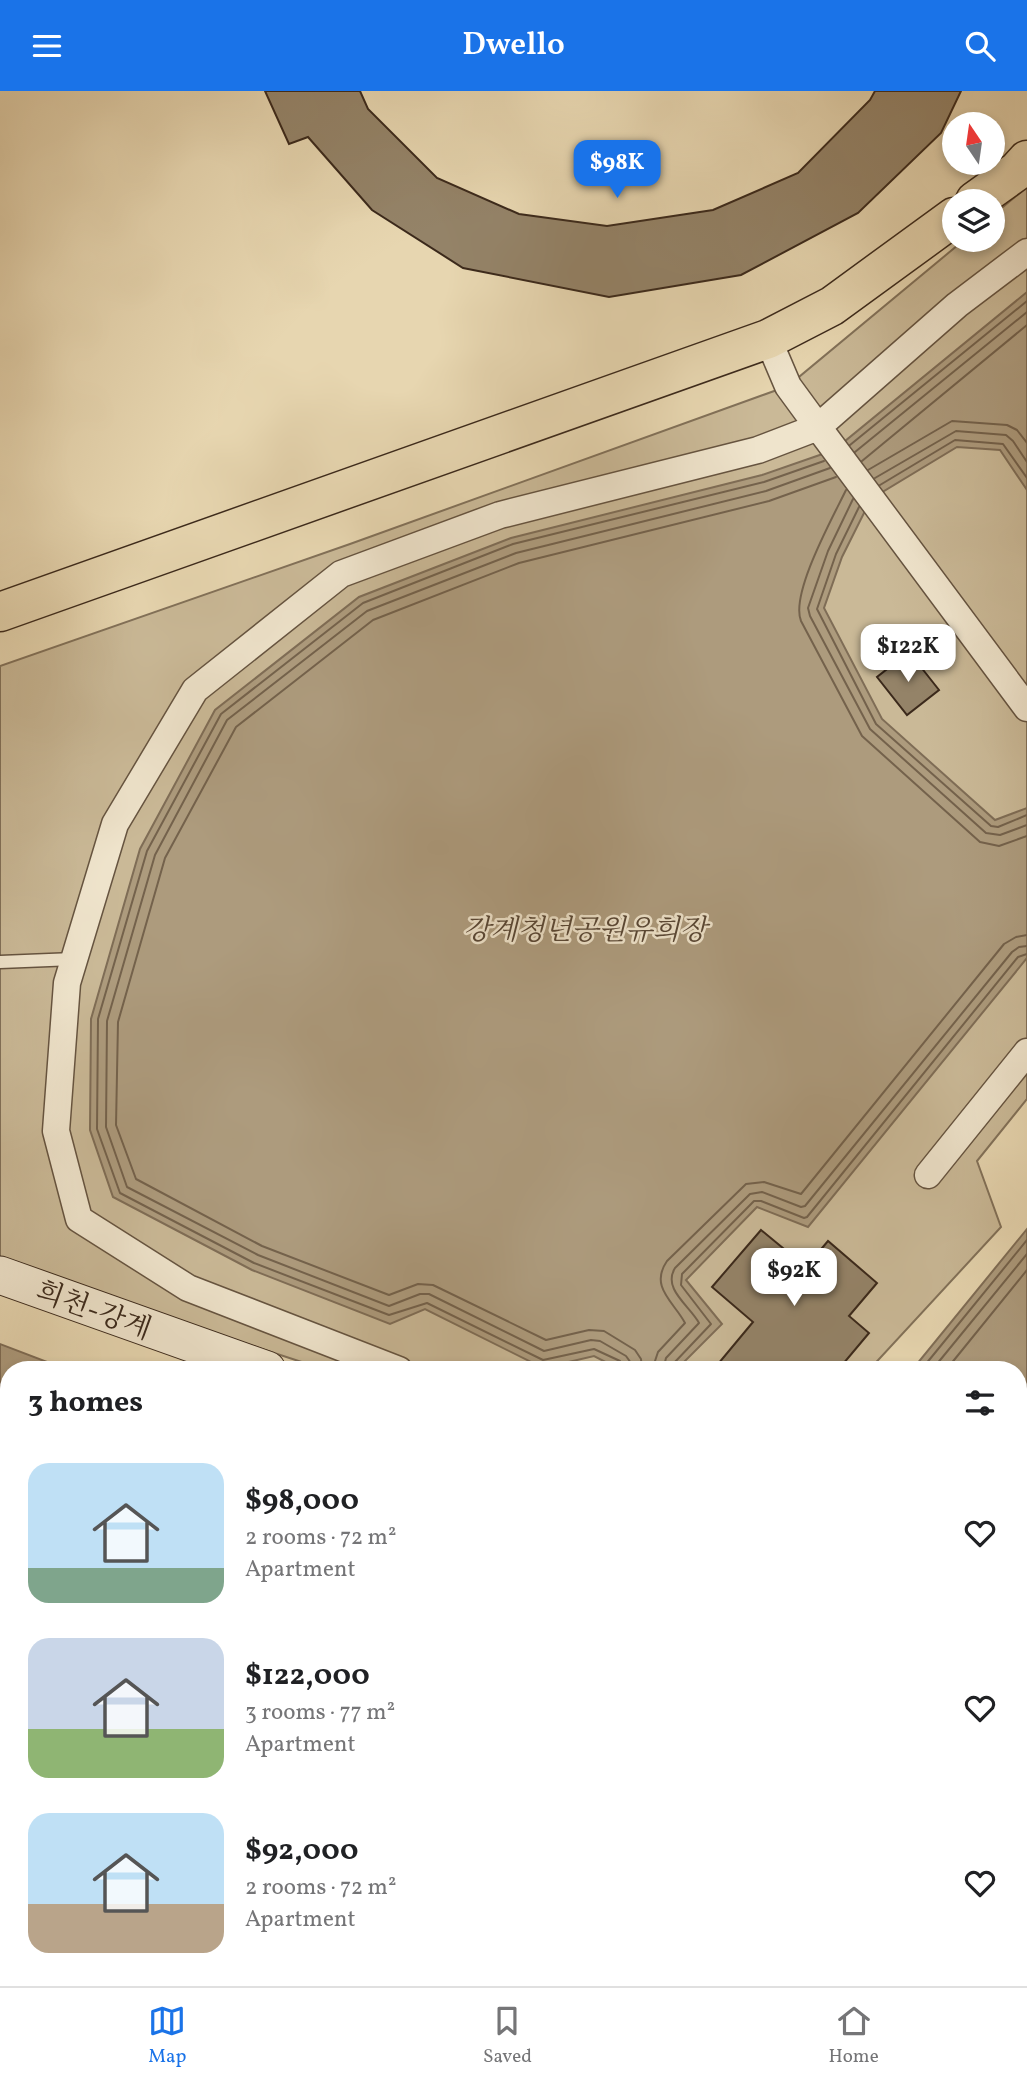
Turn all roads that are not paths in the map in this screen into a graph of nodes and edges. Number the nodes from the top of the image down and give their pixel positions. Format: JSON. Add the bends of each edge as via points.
{"nodes":[{"id":1,"x":1027,"y":160,"type":"edge"},
{"id":2,"x":992,"y":189,"type":"edge"},
{"id":3,"x":942,"y":226,"type":"edge"},
{"id":4,"x":1027,"y":252,"type":"edge"},
{"id":5,"x":768,"y":339,"type":"junction"},
{"id":6,"x":818,"y":427,"type":"junction"},
{"id":7,"x":0,"y":612,"type":"edge"},
{"id":8,"x":1027,"y":708,"type":"edge"},
{"id":9,"x":74,"y":959,"type":"junction"},
{"id":10,"x":0,"y":962,"type":"edge"},
{"id":11,"x":1027,"y":1052,"type":"edge"},
{"id":12,"x":928,"y":1175,"type":"dead end"},
{"id":13,"x":0,"y":1275,"type":"edge"},
{"id":14,"x":242,"y":1361,"type":"edge"},
{"id":15,"x":376,"y":1361,"type":"edge"}],
"edges":[{"from":1,"to":2,"type":"main road"},
{"from":3,"to":5,"type":"main road","via":[[832,306]]},
{"from":4,"to":6,"type":"street","via":[[957,305]]},
{"from":5,"to":6,"type":"street","via":[[789,386]]},
{"from":5,"to":7,"type":"main road"},
{"from":6,"to":8,"type":"street"},
{"from":6,"to":9,"type":"street","via":[[758,450],[500,515],[341,574],[195,690],[114,824]]},
{"from":9,"to":10,"type":"lane"},
{"from":9,"to":15,"type":"street","via":[[67,983],[56,1131],[79,1219],[188,1288]]},
{"from":11,"to":12,"type":"street"},
{"from":13,"to":14,"type":"main road","name":"희천-강계"}]}
